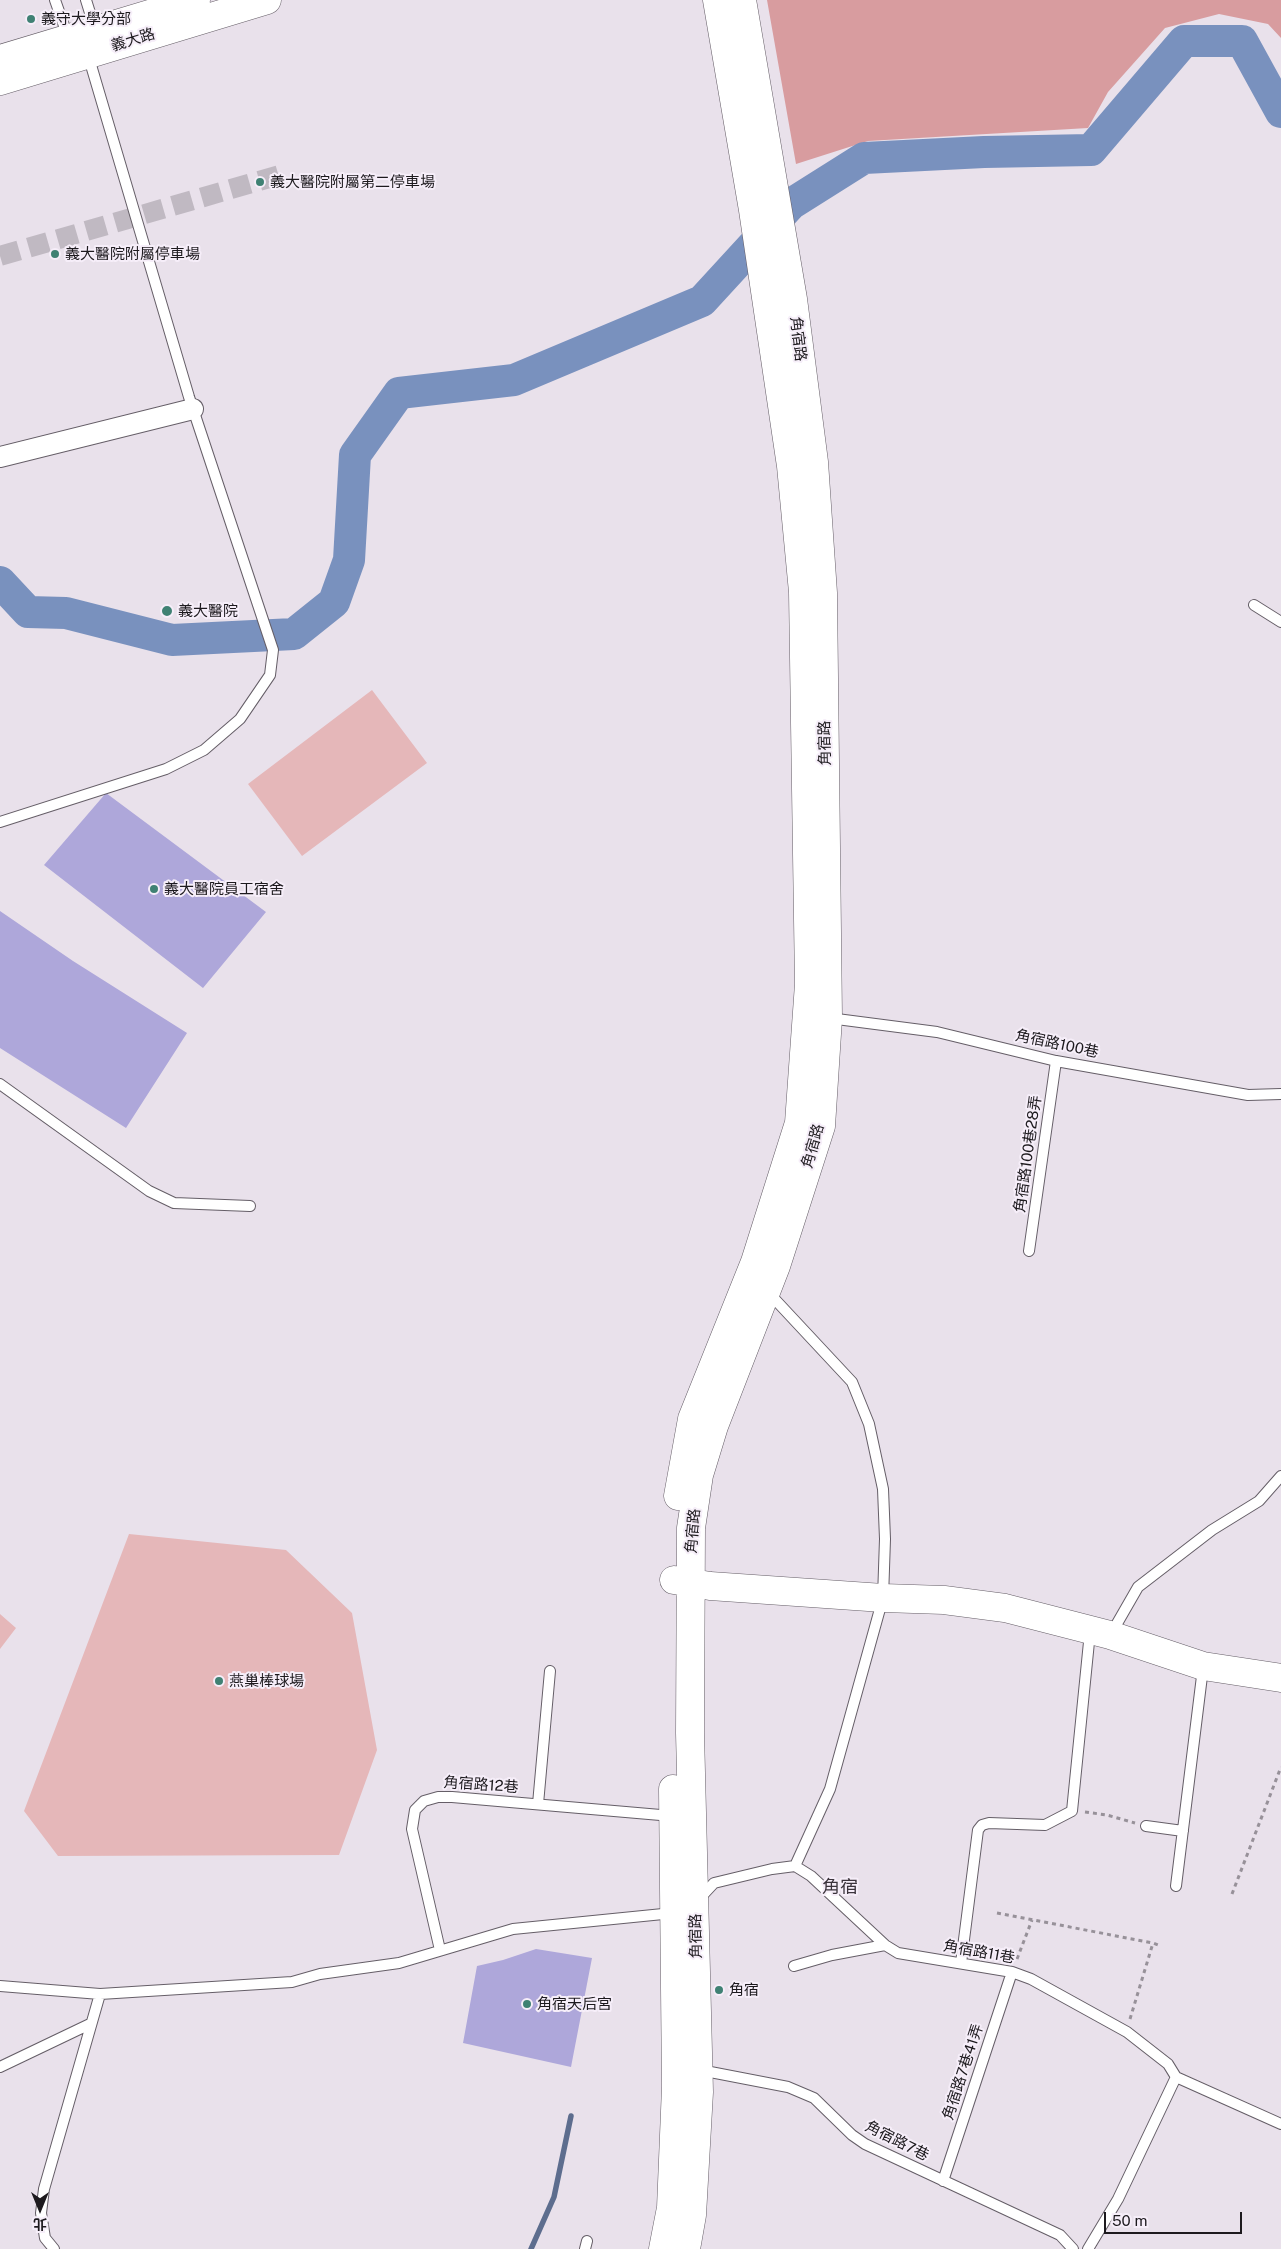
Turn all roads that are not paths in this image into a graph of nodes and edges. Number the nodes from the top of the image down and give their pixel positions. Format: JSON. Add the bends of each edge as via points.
{"nodes":[{"id":1,"x":55,"y":0,"type":"edge"},
{"id":2,"x":86,"y":0,"type":"edge"},
{"id":3,"x":196,"y":0,"type":"edge"},
{"id":4,"x":267,"y":0,"type":"edge"},
{"id":5,"x":717,"y":0,"type":"edge"},
{"id":6,"x":742,"y":0,"type":"edge"},
{"id":7,"x":84,"y":41,"type":"junction"},
{"id":8,"x":0,"y":59,"type":"edge"},
{"id":9,"x":0,"y":81,"type":"edge"},
{"id":10,"x":777,"y":287,"type":"junction"},
{"id":11,"x":193,"y":409,"type":"junction"},
{"id":12,"x":0,"y":457,"type":"edge"},
{"id":13,"x":1254,"y":605,"type":"dead end"},
{"id":14,"x":1281,"y":622,"type":"edge"},
{"id":15,"x":0,"y":822,"type":"edge"},
{"id":16,"x":828,"y":1018,"type":"junction"},
{"id":17,"x":1056,"y":1061,"type":"junction"},
{"id":18,"x":0,"y":1084,"type":"edge"},
{"id":19,"x":1281,"y":1094,"type":"edge"},
{"id":20,"x":250,"y":1206,"type":"dead end"},
{"id":21,"x":1029,"y":1251,"type":"dead end"},
{"id":22,"x":757,"y":1286,"type":"junction"},
{"id":23,"x":1281,"y":1476,"type":"edge"},
{"id":24,"x":682,"y":1581,"type":"junction"},
{"id":25,"x":883,"y":1598,"type":"junction"},
{"id":26,"x":1100,"y":1633,"type":"junction"},
{"id":27,"x":1204,"y":1666,"type":"junction"},
{"id":28,"x":550,"y":1671,"type":"dead end"},
{"id":29,"x":1281,"y":1678,"type":"edge"},
{"id":30,"x":538,"y":1804,"type":"junction"},
{"id":31,"x":683,"y":1817,"type":"junction"},
{"id":32,"x":1146,"y":1826,"type":"road end"},
{"id":33,"x":1183,"y":1831,"type":"junction"},
{"id":34,"x":795,"y":1866,"type":"junction"},
{"id":35,"x":1176,"y":1886,"type":"dead end"},
{"id":36,"x":685,"y":1908,"type":"junction"},
{"id":37,"x":885,"y":1945,"type":"junction"},
{"id":38,"x":440,"y":1950,"type":"junction"},
{"id":39,"x":961,"y":1963,"type":"junction"},
{"id":40,"x":794,"y":1966,"type":"dead end"},
{"id":41,"x":1012,"y":1972,"type":"junction"},
{"id":42,"x":0,"y":1986,"type":"edge"},
{"id":43,"x":100,"y":1994,"type":"junction"},
{"id":44,"x":90,"y":2024,"type":"junction"},
{"id":45,"x":0,"y":2067,"type":"edge"},
{"id":46,"x":688,"y":2069,"type":"junction"},
{"id":47,"x":1176,"y":2077,"type":"junction"},
{"id":48,"x":1281,"y":2124,"type":"edge"},
{"id":49,"x":943,"y":2181,"type":"junction"},
{"id":50,"x":54,"y":2249,"type":"edge"},
{"id":51,"x":663,"y":2249,"type":"edge"},
{"id":52,"x":686,"y":2249,"type":"edge"},
{"id":53,"x":1074,"y":2249,"type":"edge"},
{"id":54,"x":1088,"y":2249,"type":"edge"}],
"edges":[{"from":1,"to":7,"type":"lane"},
{"from":2,"to":7,"type":"lane"},
{"from":3,"to":7,"type":"main road","name":"義大路"},
{"from":4,"to":7,"type":"main road","name":"義大路"},
{"from":5,"to":10,"type":"main road","name":"角宿路","via":[[753,210]]},
{"from":6,"to":10,"type":"main road","name":"角宿路","via":[[785,257]]},
{"from":7,"to":8,"type":"main road","name":"義大路"},
{"from":7,"to":9,"type":"main road","name":"義大路"},
{"from":7,"to":11,"type":"lane"},
{"from":10,"to":16,"type":"main road","name":"角宿路","via":[[814,462],[823,593]]},
{"from":10,"to":22,"type":"main road","name":"角宿路","via":[[803,592],[809,984],[799,1124]]},
{"from":11,"to":12,"type":"street"},
{"from":11,"to":15,"type":"lane","via":[[273,650],[270,675],[240,719],[204,750],[166,769]]},
{"from":13,"to":14,"type":"lane"},
{"from":16,"to":17,"type":"lane","name":"角宿路100巷","via":[[937,1032]]},
{"from":16,"to":22,"type":"main road","name":"角宿路","via":[[821,1126],[776,1266]]},
{"from":17,"to":19,"type":"lane","name":"角宿路100巷","via":[[1248,1096]]},
{"from":17,"to":21,"type":"lane","name":"角宿路100巷28弄"},
{"from":18,"to":20,"type":"lane","via":[[149,1191],[174,1203]]},
{"from":22,"to":24,"type":"main road","name":"角宿路","via":[[734,1370],[699,1475]]},
{"from":22,"to":25,"type":"lane","via":[[852,1382],[869,1424],[883,1489]]},
{"from":23,"to":26,"type":"lane","via":[[1259,1501],[1212,1530],[1138,1587]]},
{"from":24,"to":25,"type":"main road","via":[[710,1586]]},
{"from":24,"to":31,"type":"main road","name":"角宿路"},
{"from":25,"to":26,"type":"main road","via":[[944,1600],[1005,1608]]},
{"from":25,"to":34,"type":"lane","via":[[830,1789]]},
{"from":26,"to":27,"type":"main road"},
{"from":26,"to":39,"type":"lane","via":[[1072,1810],[1045,1824],[982,1824],[978,1830]]},
{"from":27,"to":29,"type":"main road"},
{"from":27,"to":33,"type":"lane"},
{"from":28,"to":30,"type":"lane"},
{"from":30,"to":31,"type":"lane","name":"角宿路12巷"},
{"from":30,"to":38,"type":"lane","name":"角宿路12巷","via":[[438,1797],[424,1801],[415,1810],[412,1829]]},
{"from":31,"to":36,"type":"main road","name":"角宿路"},
{"from":32,"to":33,"type":"lane"},
{"from":33,"to":35,"type":"lane"},
{"from":34,"to":36,"type":"lane","via":[[714,1884]]},
{"from":34,"to":37,"type":"lane","name":"角宿路11巷","via":[[811,1876]]},
{"from":36,"to":38,"type":"lane","via":[[513,1929]]},
{"from":36,"to":46,"type":"main road","name":"角宿路"},
{"from":37,"to":39,"type":"lane","name":"角宿路11巷","via":[[898,1953]]},
{"from":37,"to":40,"type":"lane"},
{"from":38,"to":43,"type":"lane","via":[[399,1963],[320,1974],[292,1982]]},
{"from":39,"to":41,"type":"lane","name":"角宿路11巷"},
{"from":41,"to":47,"type":"lane","name":"角宿路11巷","via":[[1031,1979],[1126,2032],[1168,2064]]},
{"from":41,"to":49,"type":"lane","name":"角宿路7巷41弄"},
{"from":42,"to":43,"type":"lane"},
{"from":43,"to":44,"type":"lane"},
{"from":44,"to":45,"type":"lane"},
{"from":44,"to":50,"type":"lane","via":[[44,2189],[45,2238]]},
{"from":46,"to":49,"type":"lane","name":"角宿路7巷","via":[[788,2087],[814,2098],[864,2144]]},
{"from":46,"to":51,"type":"main road","name":"角宿路"},
{"from":46,"to":52,"type":"main road","name":"角宿路","via":[[700,2092],[692,2215]]},
{"from":47,"to":48,"type":"lane","name":"角宿路11巷"},
{"from":47,"to":54,"type":"lane","via":[[1118,2199]]},
{"from":49,"to":53,"type":"lane","name":"角宿路7巷","via":[[1060,2235]]}]}
